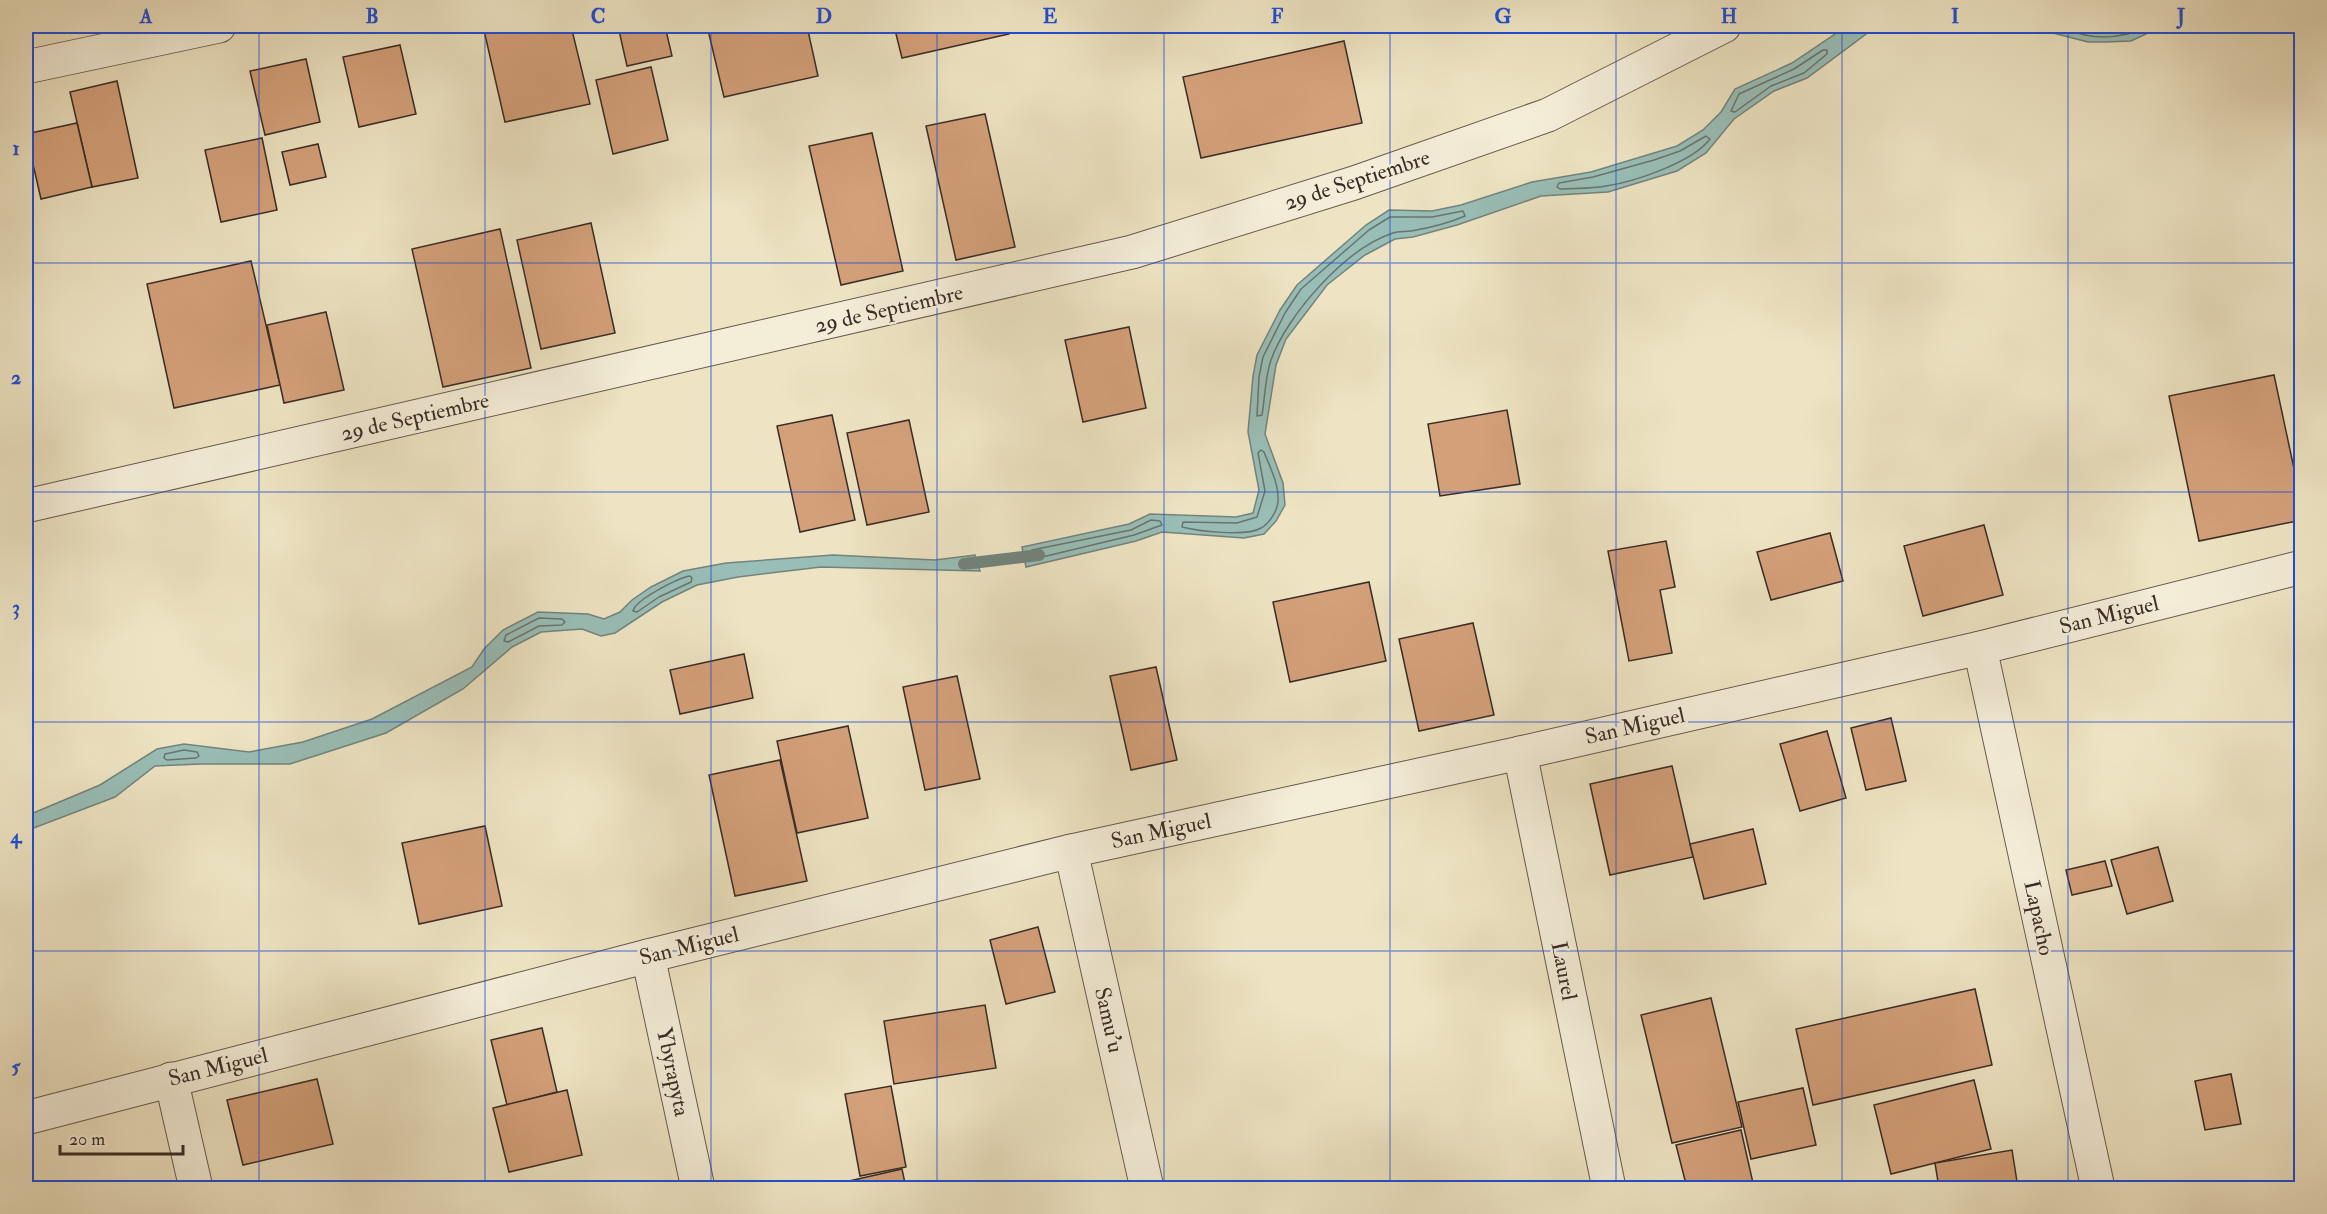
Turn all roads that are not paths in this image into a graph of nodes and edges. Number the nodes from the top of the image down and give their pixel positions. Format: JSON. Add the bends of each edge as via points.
{"nodes":[{"id":1,"x":219,"y":26,"type":"edge"},
{"id":2,"x":1724,"y":26,"type":"edge"},
{"id":3,"x":26,"y":67,"type":"edge"},
{"id":4,"x":26,"y":506,"type":"edge"},
{"id":5,"x":2301,"y":567,"type":"edge"},
{"id":6,"x":1980,"y":648,"type":"junction"},
{"id":7,"x":1520,"y":753,"type":"junction"},
{"id":8,"x":1071,"y":851,"type":"junction"},
{"id":9,"x":648,"y":956,"type":"junction"},
{"id":10,"x":171,"y":1079,"type":"junction"},
{"id":11,"x":26,"y":1118,"type":"edge"},
{"id":12,"x":196,"y":1188,"type":"edge"},
{"id":13,"x":698,"y":1188,"type":"edge"},
{"id":14,"x":1147,"y":1188,"type":"edge"},
{"id":15,"x":1609,"y":1188,"type":"edge"},
{"id":16,"x":2098,"y":1188,"type":"edge"}],
"edges":[{"from":1,"to":3,"type":"street"},
{"from":2,"to":4,"type":"street","name":"29 de Septiembre","via":[[1548,116],[1354,183],[1132,252]]},
{"from":5,"to":6,"type":"street","name":"San Miguel"},
{"from":6,"to":7,"type":"street","name":"San Miguel"},
{"from":6,"to":16,"type":"street","name":"Lapacho"},
{"from":7,"to":8,"type":"street","name":"San Miguel"},
{"from":7,"to":15,"type":"street","name":"Laurel"},
{"from":8,"to":9,"type":"street","name":"San Miguel"},
{"from":8,"to":14,"type":"street","name":"Samu'u"},
{"from":9,"to":10,"type":"street","name":"San Miguel"},
{"from":9,"to":13,"type":"street","name":"Ybyrapyta"},
{"from":10,"to":11,"type":"street","name":"San Miguel"},
{"from":10,"to":12,"type":"street"}]}
